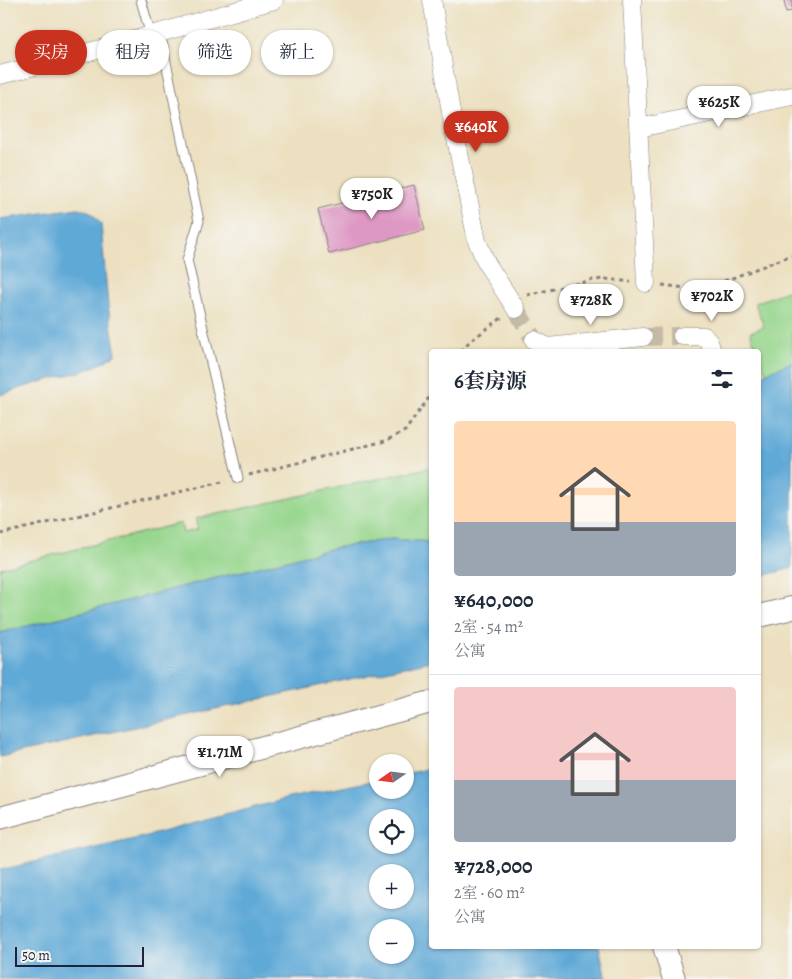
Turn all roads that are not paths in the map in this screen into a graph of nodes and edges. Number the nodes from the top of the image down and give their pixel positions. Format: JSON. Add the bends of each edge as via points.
{"nodes":[{"id":1,"x":141,"y":0,"type":"edge"},
{"id":2,"x":274,"y":0,"type":"edge"},
{"id":3,"x":432,"y":0,"type":"edge"},
{"id":4,"x":632,"y":0,"type":"edge"},
{"id":5,"x":154,"y":30,"type":"edge"},
{"id":6,"x":169,"y":30,"type":"edge"},
{"id":7,"x":97,"y":49,"type":"edge"},
{"id":8,"x":0,"y":74,"type":"edge"},
{"id":9,"x":165,"y":75,"type":"edge"},
{"id":10,"x":792,"y":96,"type":"edge"},
{"id":11,"x":639,"y":128,"type":"junction"},
{"id":12,"x":646,"y":283,"type":"dead end"},
{"id":13,"x":516,"y":309,"type":"tunnel mouth"},
{"id":14,"x":682,"y":336,"type":"tunnel mouth"},
{"id":15,"x":643,"y":337,"type":"tunnel mouth"},
{"id":16,"x":534,"y":340,"type":"dead end"},
{"id":17,"x":712,"y":349,"type":"edge"},
{"id":18,"x":238,"y":478,"type":"dead end"},
{"id":19,"x":792,"y":608,"type":"edge"},
{"id":20,"x":761,"y":616,"type":"edge"},
{"id":21,"x":429,"y":703,"type":"edge"},
{"id":22,"x":0,"y":818,"type":"edge"},
{"id":23,"x":665,"y":949,"type":"edge"},
{"id":24,"x":674,"y":979,"type":"edge"}],
"edges":[{"from":1,"to":5,"type":"lane"},
{"from":2,"to":6,"type":"street"},
{"from":3,"to":13,"type":"street","via":[[453,124],[478,241],[487,264]]},
{"from":4,"to":11,"type":"street"},
{"from":7,"to":8,"type":"street"},
{"from":9,"to":18,"type":"lane","via":[[199,221],[188,260]]},
{"from":10,"to":11,"type":"street"},
{"from":11,"to":12,"type":"street"},
{"from":14,"to":17,"type":"street","via":[[704,336]]},
{"from":15,"to":16,"type":"street","via":[[548,347]]},
{"from":19,"to":20,"type":"street"},
{"from":21,"to":22,"type":"street"},
{"from":23,"to":24,"type":"street"}]}
